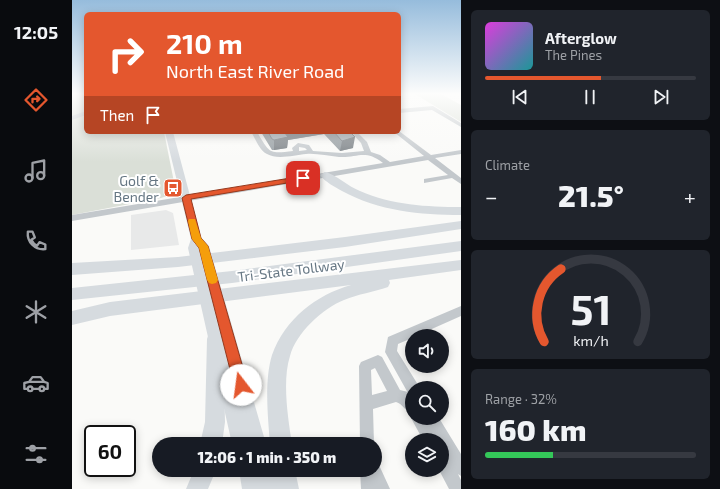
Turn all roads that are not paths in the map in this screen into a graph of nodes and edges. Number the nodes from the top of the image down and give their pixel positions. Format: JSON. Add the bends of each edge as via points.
{"nodes":[{"id":1,"x":448,"y":117,"type":"edge"},
{"id":2,"x":461,"y":125,"type":"edge"},
{"id":3,"x":170,"y":134,"type":"edge"},
{"id":4,"x":255,"y":134,"type":"edge"},
{"id":5,"x":356,"y":134,"type":"edge"},
{"id":6,"x":400,"y":134,"type":"edge"},
{"id":7,"x":368,"y":152,"type":"junction"},
{"id":8,"x":461,"y":152,"type":"edge"},
{"id":9,"x":430,"y":158,"type":"junction"},
{"id":10,"x":388,"y":164,"type":"junction"},
{"id":11,"x":325,"y":175,"type":"junction"},
{"id":12,"x":454,"y":176,"type":"junction"},
{"id":13,"x":427,"y":181,"type":"dead end"},
{"id":14,"x":461,"y":182,"type":"edge"},
{"id":15,"x":186,"y":198,"type":"junction"},
{"id":16,"x":461,"y":211,"type":"edge"},
{"id":17,"x":72,"y":218,"type":"edge"},
{"id":18,"x":461,"y":225,"type":"edge"},
{"id":19,"x":196,"y":239,"type":"junction"},
{"id":20,"x":461,"y":246,"type":"edge"},
{"id":21,"x":461,"y":266,"type":"edge"},
{"id":22,"x":441,"y":268,"type":"junction"},
{"id":23,"x":72,"y":269,"type":"edge"},
{"id":24,"x":72,"y":294,"type":"edge"},
{"id":25,"x":461,"y":311,"type":"edge"},
{"id":26,"x":72,"y":318,"type":"edge"},
{"id":27,"x":215,"y":339,"type":"junction"},
{"id":28,"x":409,"y":381,"type":"edge"},
{"id":29,"x":396,"y":395,"type":"junction"},
{"id":30,"x":405,"y":399,"type":"edge"},
{"id":31,"x":366,"y":404,"type":"junction"},
{"id":32,"x":435,"y":425,"type":"edge"},
{"id":33,"x":212,"y":437,"type":"edge"},
{"id":34,"x":247,"y":437,"type":"edge"},
{"id":35,"x":280,"y":437,"type":"edge"},
{"id":36,"x":367,"y":437,"type":"edge"},
{"id":37,"x":461,"y":468,"type":"edge"},
{"id":38,"x":449,"y":473,"type":"edge"},
{"id":39,"x":202,"y":477,"type":"edge"},
{"id":40,"x":249,"y":477,"type":"edge"},
{"id":41,"x":266,"y":477,"type":"edge"},
{"id":42,"x":285,"y":477,"type":"edge"},
{"id":43,"x":368,"y":477,"type":"edge"},
{"id":44,"x":377,"y":477,"type":"edge"},
{"id":45,"x":197,"y":489,"type":"edge"},
{"id":46,"x":252,"y":489,"type":"edge"},
{"id":47,"x":269,"y":489,"type":"edge"},
{"id":48,"x":288,"y":489,"type":"edge"},
{"id":49,"x":369,"y":489,"type":"edge"},
{"id":50,"x":382,"y":489,"type":"edge"},
{"id":51,"x":458,"y":489,"type":"edge"}],
"edges":[{"from":1,"to":2,"type":"street"},
{"from":3,"to":15,"type":"main road"},
{"from":4,"to":7,"type":"street","via":[[269,154],[280,156]]},
{"from":5,"to":7,"type":"street","via":[[364,142]]},
{"from":6,"to":9,"type":"street"},
{"from":7,"to":10,"type":"street"},
{"from":8,"to":9,"type":"street"},
{"from":9,"to":10,"type":"street"},
{"from":9,"to":12,"type":"street"},
{"from":10,"to":11,"type":"street"},
{"from":11,"to":15,"type":"street"},
{"from":11,"to":16,"type":"highway","via":[[348,190],[387,204],[412,209]]},
{"from":12,"to":13,"type":"street"},
{"from":12,"to":14,"type":"street"},
{"from":15,"to":17,"type":"street"},
{"from":15,"to":19,"type":"main road"},
{"from":18,"to":23,"type":"highway","name":"Tri-State Tollway","via":[[225,257]]},
{"from":19,"to":27,"type":"main road","via":[[194,248]]},
{"from":19,"to":34,"type":"main road","via":[[203,246]]},
{"from":20,"to":24,"type":"highway","name":"Tri-State Tollway","via":[[232,277]]},
{"from":21,"to":22,"type":"highway"},
{"from":22,"to":26,"type":"highway","via":[[110,309]]},
{"from":22,"to":35,"type":"highway","via":[[349,291],[326,302],[309,315],[294,333],[281,356],[277,407]]},
{"from":25,"to":28,"type":"street","via":[[392,341],[391,352]]},
{"from":27,"to":33,"type":"highway","via":[[215,422]]},
{"from":27,"to":34,"type":"main road"},
{"from":29,"to":30,"type":"street"},
{"from":29,"to":31,"type":"street"},
{"from":29,"to":31,"type":"street","via":[[378,362],[365,366]]},
{"from":31,"to":36,"type":"street"},
{"from":32,"to":37,"type":"street"},
{"from":38,"to":51,"type":"street"},
{"from":39,"to":45,"type":"highway"},
{"from":40,"to":46,"type":"main road"},
{"from":41,"to":47,"type":"main road"},
{"from":42,"to":48,"type":"highway"},
{"from":43,"to":49,"type":"street"},
{"from":44,"to":50,"type":"street"}]}
